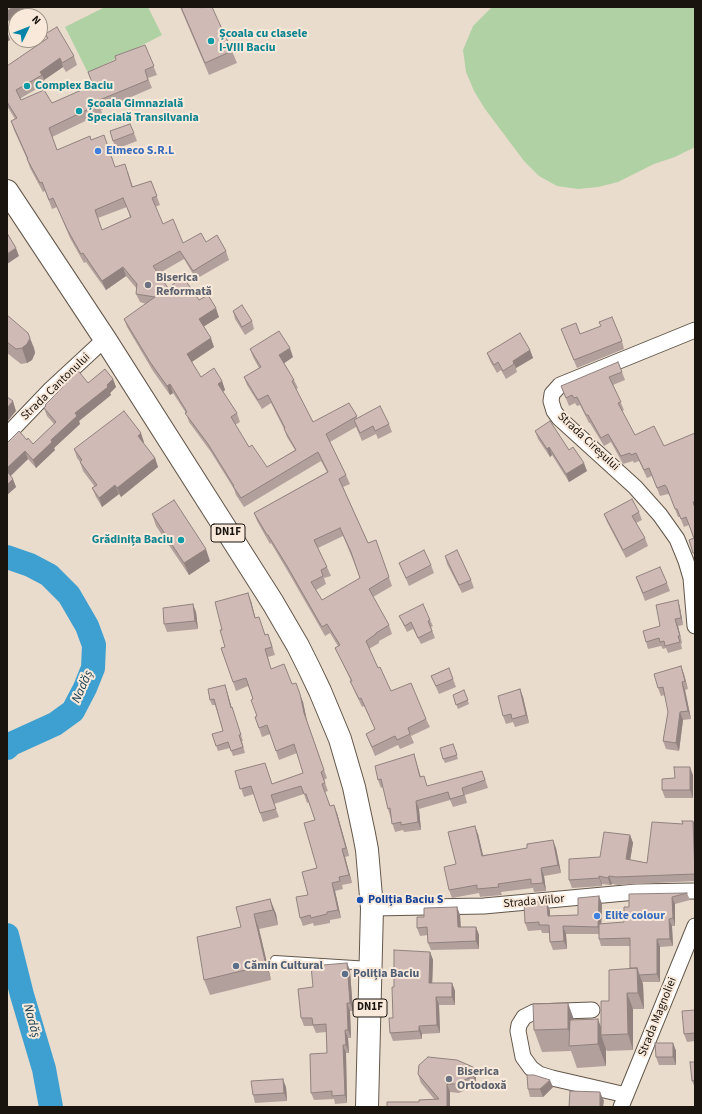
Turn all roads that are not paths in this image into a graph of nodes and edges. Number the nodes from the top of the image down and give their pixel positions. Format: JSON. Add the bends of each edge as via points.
{"nodes":[{"id":1,"x":7,"y":191,"type":"edge"},
{"id":2,"x":695,"y":330,"type":"edge"},
{"id":3,"x":105,"y":339,"type":"junction"},
{"id":4,"x":7,"y":435,"type":"edge"},
{"id":5,"x":695,"y":626,"type":"edge"},
{"id":6,"x":695,"y":891,"type":"edge"},
{"id":7,"x":372,"y":908,"type":"junction"},
{"id":8,"x":695,"y":926,"type":"edge"},
{"id":9,"x":275,"y":960,"type":"dead end"},
{"id":10,"x":371,"y":966,"type":"junction"},
{"id":11,"x":592,"y":1010,"type":"dead end"},
{"id":12,"x":625,"y":1103,"type":"edge"},
{"id":13,"x":367,"y":1107,"type":"edge"}],
"edges":[{"from":1,"to":3,"type":"main road","number":"DN1F"},
{"from":2,"to":5,"type":"street","name":"Strada Cireșului","via":[[560,385],[554,391],[551,401],[559,418],[635,487],[677,539],[691,578]]},
{"from":3,"to":4,"type":"street","name":"Strada Cantonului","via":[[51,389]]},
{"from":3,"to":7,"type":"main road","number":"DN1F","via":[[273,603],[320,691],[340,739],[354,787],[367,850]]},
{"from":6,"to":7,"type":"street","name":"Strada Viilor","via":[[636,892],[484,906]]},
{"from":7,"to":10,"type":"main road","number":"DN1F"},
{"from":8,"to":12,"type":"street","name":"Strada Magnoliei"},
{"from":9,"to":10,"type":"lane"},
{"from":10,"to":13,"type":"main road","number":"DN1F"},
{"from":11,"to":12,"type":"street","via":[[534,1012],[524,1017],[518,1031],[523,1057],[539,1074]]}]}
